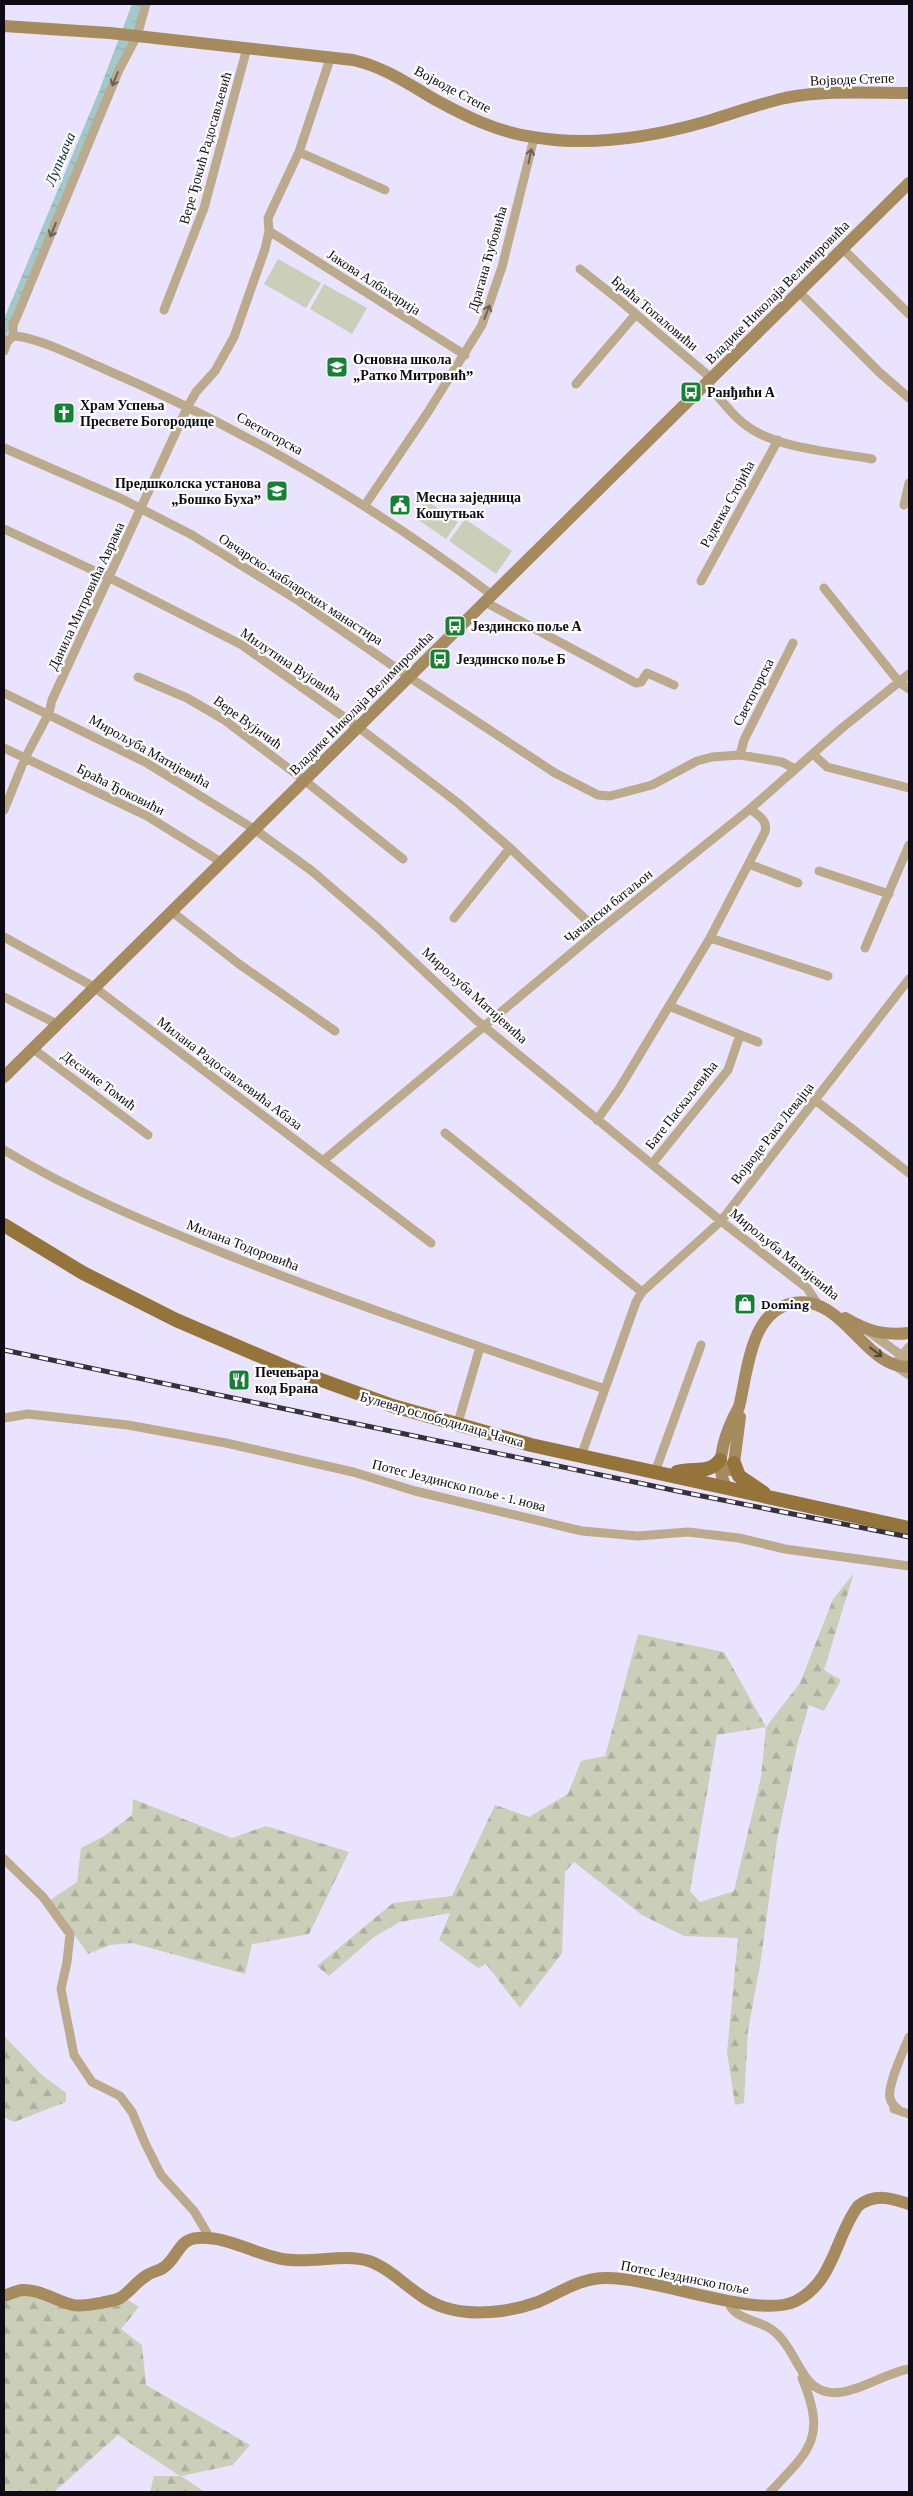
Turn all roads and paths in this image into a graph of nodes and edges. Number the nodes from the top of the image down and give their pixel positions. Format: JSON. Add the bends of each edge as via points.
{"nodes":[{"id":1,"x":146,"y":4,"type":"edge"},
{"id":2,"x":4,"y":26,"type":"edge"},
{"id":3,"x":133,"y":35,"type":"junction"},
{"id":4,"x":247,"y":48,"type":"junction"},
{"id":5,"x":330,"y":56,"type":"junction"},
{"id":6,"x":909,"y":93,"type":"edge"},
{"id":7,"x":534,"y":138,"type":"junction"},
{"id":8,"x":299,"y":152,"type":"junction"},
{"id":9,"x":909,"y":183,"type":"edge"},
{"id":10,"x":385,"y":190,"type":"dead end"},
{"id":11,"x":269,"y":231,"type":"junction"},
{"id":12,"x":843,"y":248,"type":"junction"},
{"id":13,"x":580,"y":270,"type":"dead end"},
{"id":14,"x":799,"y":292,"type":"junction"},
{"id":15,"x":164,"y":310,"type":"dead end"},
{"id":16,"x":636,"y":314,"type":"junction"},
{"id":17,"x":909,"y":314,"type":"edge"},
{"id":18,"x":13,"y":336,"type":"junction"},
{"id":19,"x":4,"y":351,"type":"edge"},
{"id":20,"x":465,"y":356,"type":"junction"},
{"id":21,"x":709,"y":380,"type":"junction"},
{"id":22,"x":576,"y":384,"type":"dead end"},
{"id":23,"x":909,"y":398,"type":"edge"},
{"id":24,"x":188,"y":406,"type":"junction"},
{"id":25,"x":778,"y":440,"type":"junction"},
{"id":26,"x":4,"y":448,"type":"edge"},
{"id":27,"x":872,"y":459,"type":"dead end"},
{"id":28,"x":909,"y":483,"type":"edge"},
{"id":29,"x":365,"y":505,"type":"junction"},
{"id":30,"x":904,"y":505,"type":"dead end"},
{"id":31,"x":141,"y":508,"type":"junction"},
{"id":32,"x":4,"y":529,"type":"edge"},
{"id":33,"x":110,"y":578,"type":"junction"},
{"id":34,"x":701,"y":580,"type":"dead end"},
{"id":35,"x":824,"y":588,"type":"dead end"},
{"id":36,"x":488,"y":598,"type":"junction"},
{"id":37,"x":793,"y":642,"type":"dead end"},
{"id":38,"x":909,"y":674,"type":"edge"},
{"id":39,"x":138,"y":677,"type":"dead end"},
{"id":40,"x":409,"y":677,"type":"junction"},
{"id":41,"x":899,"y":682,"type":"junction"},
{"id":42,"x":674,"y":684,"type":"dead end"},
{"id":43,"x":909,"y":689,"type":"edge"},
{"id":44,"x":4,"y":693,"type":"edge"},
{"id":45,"x":49,"y":714,"type":"junction"},
{"id":46,"x":358,"y":727,"type":"junction"},
{"id":47,"x":4,"y":748,"type":"edge"},
{"id":48,"x":813,"y":754,"type":"junction"},
{"id":49,"x":740,"y":755,"type":"junction"},
{"id":50,"x":25,"y":758,"type":"junction"},
{"id":51,"x":795,"y":769,"type":"junction"},
{"id":52,"x":304,"y":780,"type":"junction"},
{"id":53,"x":909,"y":788,"type":"edge"},
{"id":54,"x":750,"y":809,"type":"junction"},
{"id":55,"x":4,"y":810,"type":"edge"},
{"id":56,"x":254,"y":829,"type":"junction"},
{"id":57,"x":909,"y":845,"type":"edge"},
{"id":58,"x":510,"y":848,"type":"junction"},
{"id":59,"x":403,"y":859,"type":"dead end"},
{"id":60,"x":221,"y":862,"type":"junction"},
{"id":61,"x":750,"y":864,"type":"junction"},
{"id":62,"x":819,"y":870,"type":"dead end"},
{"id":63,"x":798,"y":882,"type":"dead end"},
{"id":64,"x":889,"y":894,"type":"junction"},
{"id":65,"x":171,"y":911,"type":"junction"},
{"id":66,"x":454,"y":918,"type":"dead end"},
{"id":67,"x":598,"y":931,"type":"junction"},
{"id":68,"x":4,"y":937,"type":"edge"},
{"id":69,"x":710,"y":938,"type":"junction"},
{"id":70,"x":865,"y":948,"type":"dead end"},
{"id":71,"x":828,"y":976,"type":"dead end"},
{"id":72,"x":909,"y":979,"type":"edge"},
{"id":73,"x":94,"y":987,"type":"junction"},
{"id":74,"x":4,"y":996,"type":"edge"},
{"id":75,"x":669,"y":1006,"type":"junction"},
{"id":76,"x":57,"y":1024,"type":"junction"},
{"id":77,"x":484,"y":1026,"type":"junction"},
{"id":78,"x":335,"y":1031,"type":"dead end"},
{"id":79,"x":740,"y":1035,"type":"junction"},
{"id":80,"x":758,"y":1042,"type":"dead end"},
{"id":81,"x":32,"y":1048,"type":"junction"},
{"id":82,"x":4,"y":1077,"type":"edge"},
{"id":83,"x":815,"y":1100,"type":"junction"},
{"id":84,"x":597,"y":1120,"type":"junction"},
{"id":85,"x":445,"y":1133,"type":"dead end"},
{"id":86,"x":148,"y":1135,"type":"dead end"},
{"id":87,"x":4,"y":1150,"type":"edge"},
{"id":88,"x":324,"y":1160,"type":"junction"},
{"id":89,"x":652,"y":1164,"type":"junction"},
{"id":90,"x":909,"y":1173,"type":"edge"},
{"id":91,"x":721,"y":1221,"type":"junction"},
{"id":92,"x":4,"y":1225,"type":"edge"},
{"id":93,"x":431,"y":1242,"type":"dead end"},
{"id":94,"x":642,"y":1292,"type":"junction"},
{"id":95,"x":817,"y":1303,"type":"junction"},
{"id":96,"x":833,"y":1314,"type":"junction"},
{"id":97,"x":868,"y":1331,"type":"junction"},
{"id":98,"x":909,"y":1333,"type":"edge"},
{"id":99,"x":702,"y":1344,"type":"dead end"},
{"id":100,"x":480,"y":1347,"type":"junction"},
{"id":101,"x":909,"y":1347,"type":"edge"},
{"id":102,"x":898,"y":1360,"type":"junction"},
{"id":103,"x":909,"y":1361,"type":"edge"},
{"id":104,"x":909,"y":1367,"type":"edge"},
{"id":105,"x":909,"y":1375,"type":"edge"},
{"id":106,"x":605,"y":1389,"type":"junction"},
{"id":107,"x":739,"y":1407,"type":"junction"},
{"id":108,"x":4,"y":1418,"type":"edge"},
{"id":109,"x":457,"y":1426,"type":"junction"},
{"id":110,"x":581,"y":1456,"type":"junction"},
{"id":111,"x":720,"y":1460,"type":"junction"},
{"id":112,"x":734,"y":1463,"type":"junction"},
{"id":113,"x":662,"y":1473,"type":"junction"},
{"id":114,"x":721,"y":1484,"type":"junction"},
{"id":115,"x":768,"y":1497,"type":"junction"},
{"id":116,"x":909,"y":1528,"type":"edge"},
{"id":117,"x":909,"y":1566,"type":"edge"},
{"id":118,"x":4,"y":1859,"type":"edge"},
{"id":119,"x":909,"y":2037,"type":"edge"},
{"id":120,"x":890,"y":2107,"type":"dead end"},
{"id":121,"x":899,"y":2110,"type":"junction"},
{"id":122,"x":909,"y":2114,"type":"edge"},
{"id":123,"x":909,"y":2204,"type":"edge"},
{"id":124,"x":210,"y":2238,"type":"junction"},
{"id":125,"x":4,"y":2296,"type":"edge"},
{"id":126,"x":729,"y":2300,"type":"junction"},
{"id":127,"x":795,"y":2362,"type":"junction"},
{"id":128,"x":909,"y":2369,"type":"edge"},
{"id":129,"x":770,"y":2492,"type":"edge"}],
"edges":[{"from":1,"to":3,"type":"street"},
{"from":2,"to":3,"type":"main road","name":"Војводе Степе"},
{"from":3,"to":4,"type":"main road","name":"Војводе Степе"},
{"from":3,"to":18,"type":"street","one_way":true,"via":[[13,325]]},
{"from":4,"to":5,"type":"main road","name":"Војводе Степе"},
{"from":4,"to":15,"type":"street","name":"Вере Ђокић Радосављевић","via":[[204,208]]},
{"from":5,"to":7,"type":"main road","name":"Војводе Степе","via":[[382,68],[471,118]]},
{"from":5,"to":8,"type":"street","name":"Данила Митровића Аврама"},
{"from":6,"to":7,"type":"main road","name":"Војводе Степе","via":[[785,98],[688,127],[637,136],[576,141]]},
{"from":20,"to":7,"type":"street","name":"Драгана Ћубовића","one_way":true,"via":[[482,325],[498,280]]},
{"from":8,"to":10,"type":"street"},
{"from":8,"to":11,"type":"street","name":"Данила Митровића Аврама","via":[[270,211]]},
{"from":9,"to":12,"type":"main road","name":"Владике Николаја Велимировића"},
{"from":11,"to":20,"type":"street","name":"Јакова Албахарија"},
{"from":11,"to":24,"type":"street","name":"Данила Митровића Аврама","via":[[234,337],[215,371]]},
{"from":12,"to":14,"type":"main road","name":"Владике Николаја Велимировића"},
{"from":12,"to":17,"type":"street"},
{"from":13,"to":16,"type":"street","name":"Браћа Топаловићи"},
{"from":14,"to":21,"type":"main road","name":"Владике Николаја Велимировића"},
{"from":14,"to":23,"type":"street"},
{"from":16,"to":21,"type":"street","name":"Браћа Топаловићи"},
{"from":16,"to":22,"type":"street"},
{"from":18,"to":19,"type":"street"},
{"from":18,"to":24,"type":"street","name":"Светогорска","via":[[57,350]]},
{"from":20,"to":29,"type":"street","name":"Драгана Ћубовића"},
{"from":21,"to":25,"type":"street","name":"Браћа Топаловићи","via":[[744,424]]},
{"from":21,"to":36,"type":"main road","name":"Владике Николаја Велимировића"},
{"from":24,"to":29,"type":"street","name":"Светогорска","via":[[278,453]]},
{"from":24,"to":31,"type":"street","name":"Данила Митровића Аврама"},
{"from":25,"to":27,"type":"street","name":"Браћа Топаловићи"},
{"from":25,"to":34,"type":"street","name":"Раденка Стојића"},
{"from":26,"to":31,"type":"street","name":"Овчарско-кабларских манастира"},
{"from":28,"to":30,"type":"street"},
{"from":29,"to":36,"type":"street","name":"Светогорска"},
{"from":31,"to":33,"type":"street","name":"Данила Митровића Аврама"},
{"from":31,"to":40,"type":"street","name":"Овчарско-кабларских манастира","via":[[282,590]]},
{"from":32,"to":33,"type":"street","name":"Милутина Вујовића"},
{"from":33,"to":45,"type":"street","name":"Данила Митровића Аврама","via":[[52,700]]},
{"from":33,"to":46,"type":"street","name":"Милутина Вујовића","via":[[242,645]]},
{"from":35,"to":41,"type":"street"},
{"from":36,"to":40,"type":"main road","name":"Владике Николаја Велимировића"},
{"from":36,"to":42,"type":"street","name":"Светогорска","via":[[636,683],[641,682],[647,673]]},
{"from":37,"to":49,"type":"street","name":"Светогорска","via":[[744,740]]},
{"from":38,"to":41,"type":"street","name":"Чачански батаљон"},
{"from":39,"to":52,"type":"street","name":"Вере Вујичић","via":[[213,712]]},
{"from":40,"to":46,"type":"main road","name":"Владике Николаја Велимировића"},
{"from":40,"to":49,"type":"street","name":"Овчарско-кабларских манастира","via":[[555,773],[598,795],[610,796],[652,785],[703,759]]},
{"from":41,"to":43,"type":"street"},
{"from":41,"to":48,"type":"street","name":"Чачански батаљон"},
{"from":44,"to":45,"type":"street","name":"Мирољуба Матијевића"},
{"from":45,"to":50,"type":"street","name":"Данила Митровића Аврама"},
{"from":45,"to":56,"type":"street","name":"Мирољуба Матијевића","via":[[144,762]]},
{"from":46,"to":52,"type":"main road","name":"Владике Николаја Велимировића"},
{"from":46,"to":58,"type":"street","name":"Милутина Вујовића","via":[[458,803]]},
{"from":47,"to":50,"type":"street","name":"Браћа Ђоковићи"},
{"from":48,"to":51,"type":"street","name":"Чачански батаљон"},
{"from":48,"to":53,"type":"street","via":[[827,767]]},
{"from":49,"to":51,"type":"street","via":[[782,762]]},
{"from":50,"to":55,"type":"street","name":"Данила Митровића Аврама"},
{"from":50,"to":60,"type":"street","name":"Браћа Ђоковићи","via":[[147,816]]},
{"from":51,"to":54,"type":"street","name":"Чачански батаљон"},
{"from":52,"to":56,"type":"main road","name":"Владике Николаја Велимировића"},
{"from":52,"to":59,"type":"street","name":"Вере Вујичић"},
{"from":54,"to":61,"type":"street","via":[[763,819],[766,828]]},
{"from":54,"to":67,"type":"street","name":"Чачански батаљон"},
{"from":56,"to":60,"type":"main road","name":"Владике Николаја Велимировића"},
{"from":56,"to":77,"type":"street","name":"Мирољуба Матијевића","via":[[322,879]]},
{"from":57,"to":64,"type":"street"},
{"from":58,"to":66,"type":"street"},
{"from":58,"to":67,"type":"street","name":"Милутина Вујовића"},
{"from":60,"to":65,"type":"main road","name":"Владике Николаја Велимировића"},
{"from":61,"to":63,"type":"street"},
{"from":61,"to":69,"type":"street"},
{"from":62,"to":64,"type":"street"},
{"from":64,"to":70,"type":"street"},
{"from":65,"to":73,"type":"main road","name":"Владике Николаја Велимировића"},
{"from":65,"to":78,"type":"street","via":[[238,964]]},
{"from":67,"to":77,"type":"street","name":"Чачански батаљон"},
{"from":68,"to":73,"type":"street","name":"Милана Радосављевића Абаза"},
{"from":69,"to":71,"type":"street"},
{"from":69,"to":75,"type":"street"},
{"from":72,"to":83,"type":"street","name":"Војводе Рака Левајца"},
{"from":73,"to":76,"type":"main road","name":"Владике Николаја Велимировића"},
{"from":73,"to":88,"type":"street","name":"Милана Радосављевића Абаза"},
{"from":74,"to":76,"type":"street"},
{"from":75,"to":79,"type":"street"},
{"from":75,"to":84,"type":"street","via":[[620,1089]]},
{"from":76,"to":81,"type":"main road","name":"Владике Николаја Велимировића"},
{"from":77,"to":84,"type":"street","name":"Мирољуба Матијевића"},
{"from":77,"to":88,"type":"street","name":"Чачански батаљон"},
{"from":79,"to":80,"type":"street"},
{"from":79,"to":89,"type":"street","name":"Бате Паскаљевића","via":[[728,1070]]},
{"from":81,"to":82,"type":"main road","name":"Владике Николаја Велимировића"},
{"from":81,"to":86,"type":"street","name":"Десанке Томић"},
{"from":83,"to":90,"type":"street"},
{"from":83,"to":91,"type":"street","name":"Војводе Рака Левајца"},
{"from":84,"to":89,"type":"street","name":"Мирољуба Матијевића"},
{"from":85,"to":94,"type":"street"},
{"from":87,"to":100,"type":"street","name":"Милана Тодоровића","via":[[81,1191],[160,1227],[399,1320]]},
{"from":88,"to":93,"type":"street","name":"Милана Радосављевића Абаза"},
{"from":89,"to":91,"type":"street","name":"Мирољуба Матијевића"},
{"from":91,"to":94,"type":"street","name":"Војводе Рака Левајца"},
{"from":91,"to":95,"type":"street","name":"Мирољуба Матијевића","via":[[807,1288]]},
{"from":92,"to":109,"type":"main road","name":"Булевар ослободилаца Чачка","via":[[83,1273],[215,1337],[318,1380]]},
{"from":94,"to":106,"type":"street","name":"Војводе Рака Левајца"},
{"from":95,"to":96,"type":"main road","name":"Мирољуба Матијевића"},
{"from":95,"to":107,"type":"main road","via":[[784,1305],[763,1322],[754,1343]]},
{"from":96,"to":97,"type":"main road"},
{"from":96,"to":102,"type":"main road","name":"Мирољуба Матијевића","one_way":true,"via":[[866,1344]]},
{"from":97,"to":98,"type":"main road"},
{"from":97,"to":102,"type":"street"},
{"from":99,"to":113,"type":"street"},
{"from":100,"to":106,"type":"street","name":"Милана Тодоровића"},
{"from":100,"to":109,"type":"street"},
{"from":101,"to":102,"type":"street"},
{"from":102,"to":103,"type":"street"},
{"from":102,"to":104,"type":"main road"},
{"from":102,"to":105,"type":"street"},
{"from":106,"to":110,"type":"street","name":"Војводе Рака Левајца"},
{"from":107,"to":111,"type":"main road"},
{"from":107,"to":112,"type":"main road"},
{"from":108,"to":117,"type":"street","name":"Потес Јездинско поље - 1. нова","via":[[28,1414],[128,1425],[226,1444],[361,1474],[415,1491],[582,1531],[638,1536],[688,1532]]},
{"from":109,"to":110,"type":"main road","name":"Булевар ослободилаца Чачка"},
{"from":110,"to":113,"type":"main road","name":"Булевар ослободилаца Чачка"},
{"from":111,"to":113,"type":"main road","via":[[706,1470]]},
{"from":111,"to":114,"type":"main road"},
{"from":112,"to":114,"type":"main road"},
{"from":112,"to":115,"type":"main road","via":[[739,1476]]},
{"from":113,"to":114,"type":"main road","name":"Булевар ослободилаца Чачка"},
{"from":114,"to":115,"type":"main road","name":"Булевар ослободилаца Чачка"},
{"from":115,"to":116,"type":"main road","name":"Булевар ослободилаца Чачка"},
{"from":118,"to":124,"type":"street","via":[[43,1897],[70,1934],[61,1989],[74,2055],[92,2082],[120,2096],[132,2112],[162,2175],[194,2211]]},
{"from":119,"to":121,"type":"street","via":[[889,2096]]},
{"from":120,"to":121,"type":"street"},
{"from":121,"to":122,"type":"street"},
{"from":123,"to":126,"type":"main road","name":"Потес Јездинско поље","via":[[880,2197],[858,2206],[819,2282],[794,2302],[765,2306]]},
{"from":124,"to":125,"type":"main road","via":[[183,2242],[165,2267],[146,2276],[120,2298],[75,2306],[33,2291],[20,2290]]},
{"from":124,"to":126,"type":"main road","name":"Потес Јездинско поље","via":[[282,2259],[370,2262],[420,2297],[443,2307],[464,2311],[506,2310],[537,2302],[578,2282],[607,2278],[640,2280]]},
{"from":126,"to":127,"type":"street","via":[[729,2307],[734,2312],[773,2330]]},
{"from":127,"to":128,"type":"street","via":[[815,2388],[830,2393],[860,2388]]},
{"from":127,"to":129,"type":"street","via":[[813,2411],[814,2435],[802,2458]]}]}
